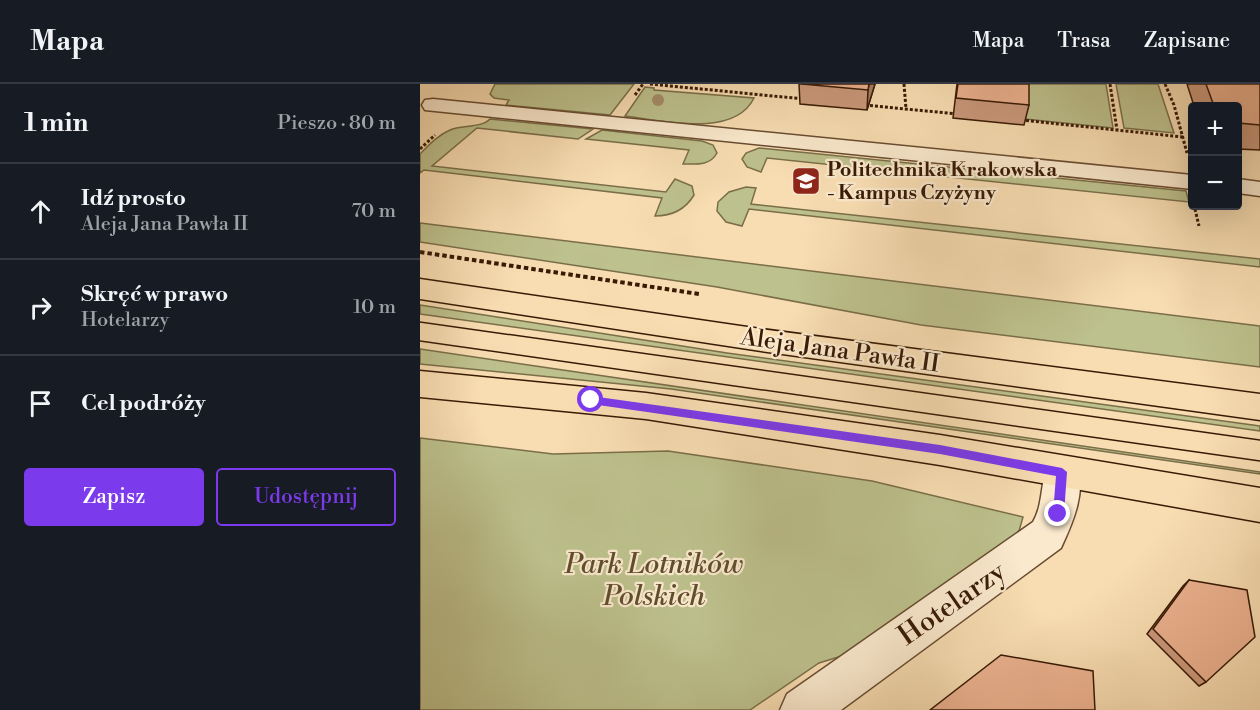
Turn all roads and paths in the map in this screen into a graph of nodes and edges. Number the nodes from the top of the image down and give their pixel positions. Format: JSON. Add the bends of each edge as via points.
{"nodes":[{"id":1,"x":452,"y":84,"type":"edge"},
{"id":2,"x":650,"y":84,"type":"edge"},
{"id":3,"x":904,"y":84,"type":"edge"},
{"id":4,"x":1110,"y":84,"type":"edge"},
{"id":5,"x":1166,"y":84,"type":"edge"},
{"id":6,"x":814,"y":100,"type":"edge"},
{"id":7,"x":858,"y":104,"type":"edge"},
{"id":8,"x":906,"y":109,"type":"junction"},
{"id":9,"x":427,"y":111,"type":"edge"},
{"id":10,"x":965,"y":115,"type":"edge"},
{"id":11,"x":1013,"y":119,"type":"edge"},
{"id":12,"x":1117,"y":130,"type":"junction"},
{"id":13,"x":1183,"y":136,"type":"junction"},
{"id":14,"x":1187,"y":155,"type":"dead end"},
{"id":15,"x":1188,"y":182,"type":"edge"},
{"id":16,"x":1242,"y":187,"type":"edge"},
{"id":17,"x":1260,"y":189,"type":"edge"},
{"id":18,"x":1195,"y":210,"type":"edge"},
{"id":19,"x":1199,"y":226,"type":"dead end"},
{"id":20,"x":420,"y":289,"type":"edge"},
{"id":21,"x":420,"y":384,"type":"edge"},
{"id":22,"x":1260,"y":407,"type":"edge"},
{"id":23,"x":1062,"y":472,"type":"junction"},
{"id":24,"x":1260,"y":505,"type":"edge"},
{"id":25,"x":802,"y":710,"type":"edge"}],
"edges":[{"from":1,"to":9,"type":"street"},
{"from":2,"to":6,"type":"path"},
{"from":3,"to":8,"type":"path"},
{"from":4,"to":12,"type":"path"},
{"from":5,"to":13,"type":"path"},
{"from":7,"to":8,"type":"path"},
{"from":8,"to":10,"type":"path"},
{"from":9,"to":15,"type":"street"},
{"from":11,"to":12,"type":"path"},
{"from":12,"to":13,"type":"path"},
{"from":13,"to":14,"type":"path"},
{"from":16,"to":17,"type":"street"},
{"from":18,"to":19,"type":"path"},
{"from":20,"to":22,"type":"main road","name":"Aleja Jana Pawła II","via":[[761,340]]},
{"from":21,"to":23,"type":"main road","via":[[646,406]]},
{"from":23,"to":24,"type":"main road"},
{"from":23,"to":25,"type":"street","name":"Hotelarzy","via":[[1058,514],[1047,535]]}]}
